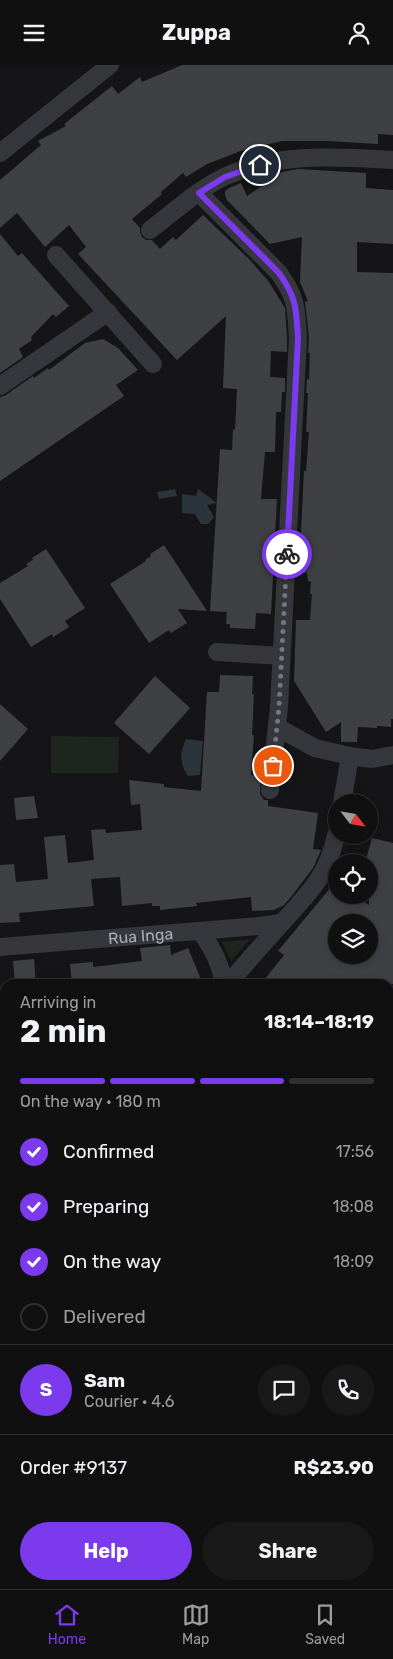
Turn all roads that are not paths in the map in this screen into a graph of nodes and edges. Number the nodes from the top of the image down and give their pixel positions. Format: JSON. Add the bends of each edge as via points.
{"nodes":[{"id":1,"x":110,"y":65,"type":"edge"},
{"id":2,"x":0,"y":153,"type":"edge"},
{"id":3,"x":393,"y":160,"type":"edge"},
{"id":4,"x":199,"y":193,"type":"junction"},
{"id":5,"x":150,"y":230,"type":"dead end"},
{"id":6,"x":56,"y":255,"type":"dead end"},
{"id":7,"x":108,"y":312,"type":"junction"},
{"id":8,"x":153,"y":364,"type":"dead end"},
{"id":9,"x":0,"y":387,"type":"edge"},
{"id":10,"x":216,"y":652,"type":"dead end"},
{"id":11,"x":281,"y":656,"type":"junction"},
{"id":12,"x":277,"y":727,"type":"junction"},
{"id":13,"x":393,"y":755,"type":"edge"},
{"id":14,"x":350,"y":756,"type":"junction"},
{"id":15,"x":270,"y":790,"type":"dead end"},
{"id":16,"x":344,"y":794,"type":"edge"},
{"id":17,"x":333,"y":844,"type":"edge"},
{"id":18,"x":281,"y":923,"type":"junction"},
{"id":19,"x":200,"y":931,"type":"junction"},
{"id":20,"x":0,"y":947,"type":"edge"},
{"id":21,"x":222,"y":979,"type":"edge"},
{"id":22,"x":232,"y":979,"type":"edge"}],
"edges":[{"from":1,"to":2,"type":"street"},
{"from":3,"to":4,"type":"street","via":[[298,157],[225,177]]},
{"from":4,"to":5,"type":"street"},
{"from":4,"to":11,"type":"street","via":[[279,273],[290,288],[296,305],[298,338]]},
{"from":6,"to":7,"type":"street"},
{"from":7,"to":8,"type":"street"},
{"from":7,"to":9,"type":"street"},
{"from":10,"to":11,"type":"street"},
{"from":11,"to":12,"type":"street"},
{"from":12,"to":14,"type":"street","via":[[315,748]]},
{"from":12,"to":15,"type":"street"},
{"from":13,"to":14,"type":"street","via":[[372,759]]},
{"from":14,"to":16,"type":"street"},
{"from":17,"to":18,"type":"street","via":[[320,878],[296,910]]},
{"from":18,"to":19,"type":"street","name":"Rua Inga"},
{"from":18,"to":22,"type":"street"},
{"from":19,"to":20,"type":"street","name":"Rua Inga"},
{"from":19,"to":21,"type":"street","via":[[219,964]]}]}
